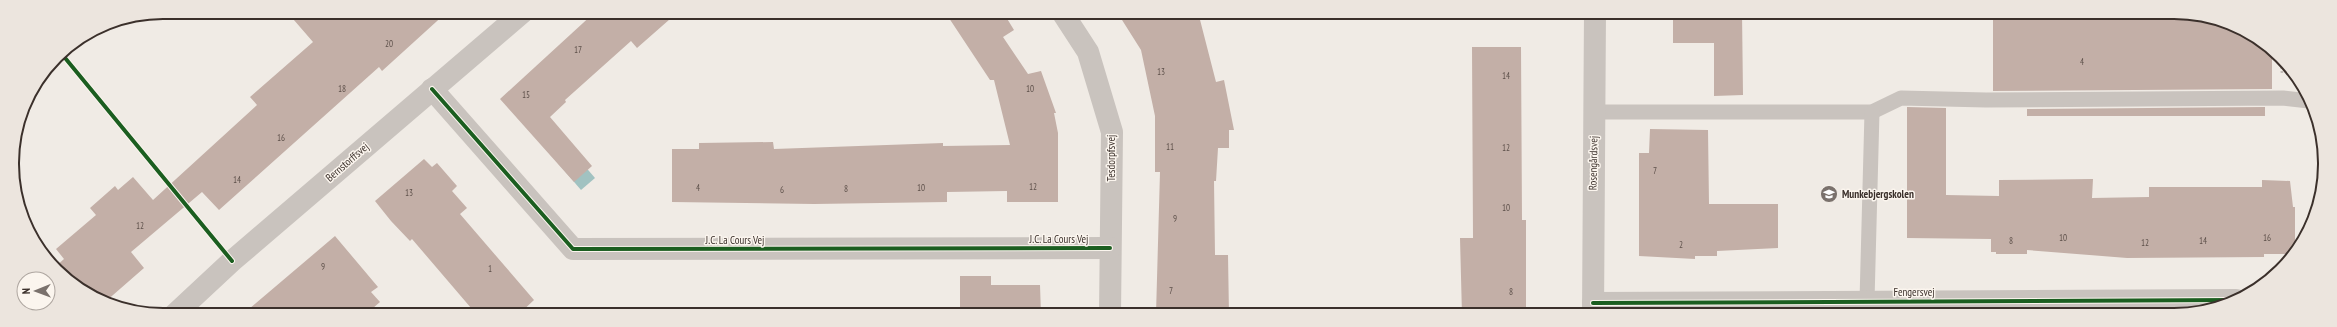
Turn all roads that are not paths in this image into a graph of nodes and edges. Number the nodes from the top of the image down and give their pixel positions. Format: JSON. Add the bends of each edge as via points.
{"nodes":[{"id":1,"x":515,"y":19,"type":"edge"},
{"id":2,"x":1067,"y":19,"type":"edge"},
{"id":3,"x":1595,"y":19,"type":"edge"},
{"id":4,"x":432,"y":90,"type":"junction"},
{"id":5,"x":2303,"y":100,"type":"edge"},
{"id":6,"x":1595,"y":112,"type":"junction"},
{"id":7,"x":1872,"y":112,"type":"junction"},
{"id":8,"x":1110,"y":248,"type":"junction"},
{"id":9,"x":2220,"y":300,"type":"edge"},
{"id":10,"x":1867,"y":301,"type":"junction"},
{"id":11,"x":182,"y":308,"type":"edge"},
{"id":12,"x":1110,"y":308,"type":"edge"},
{"id":13,"x":1593,"y":308,"type":"edge"},
{"id":14,"x":1627,"y":308,"type":"edge"}],
"edges":[{"from":1,"to":4,"type":"street","name":"Bernstorffsvej"},
{"from":2,"to":8,"type":"street","name":"Tesdorpfsvej","via":[[1088,52],[1112,132]]},
{"from":3,"to":6,"type":"street","name":"Rosengårdsvej"},
{"from":4,"to":8,"type":"street","name":"J.C. La Cours Vej","via":[[573,249]]},
{"from":4,"to":11,"type":"street","name":"Bernstorffsvej","via":[[232,261]]},
{"from":5,"to":7,"type":"lane","via":[[2283,98],[1901,98]]},
{"from":6,"to":7,"type":"lane"},
{"from":6,"to":13,"type":"street","name":"Rosengårdsvej"},
{"from":7,"to":10,"type":"lane"},
{"from":8,"to":12,"type":"street","name":"Tesdorpfsvej"},
{"from":9,"to":10,"type":"street","name":"Fengersvej"},
{"from":10,"to":14,"type":"street","name":"Fengersvej"}]}
